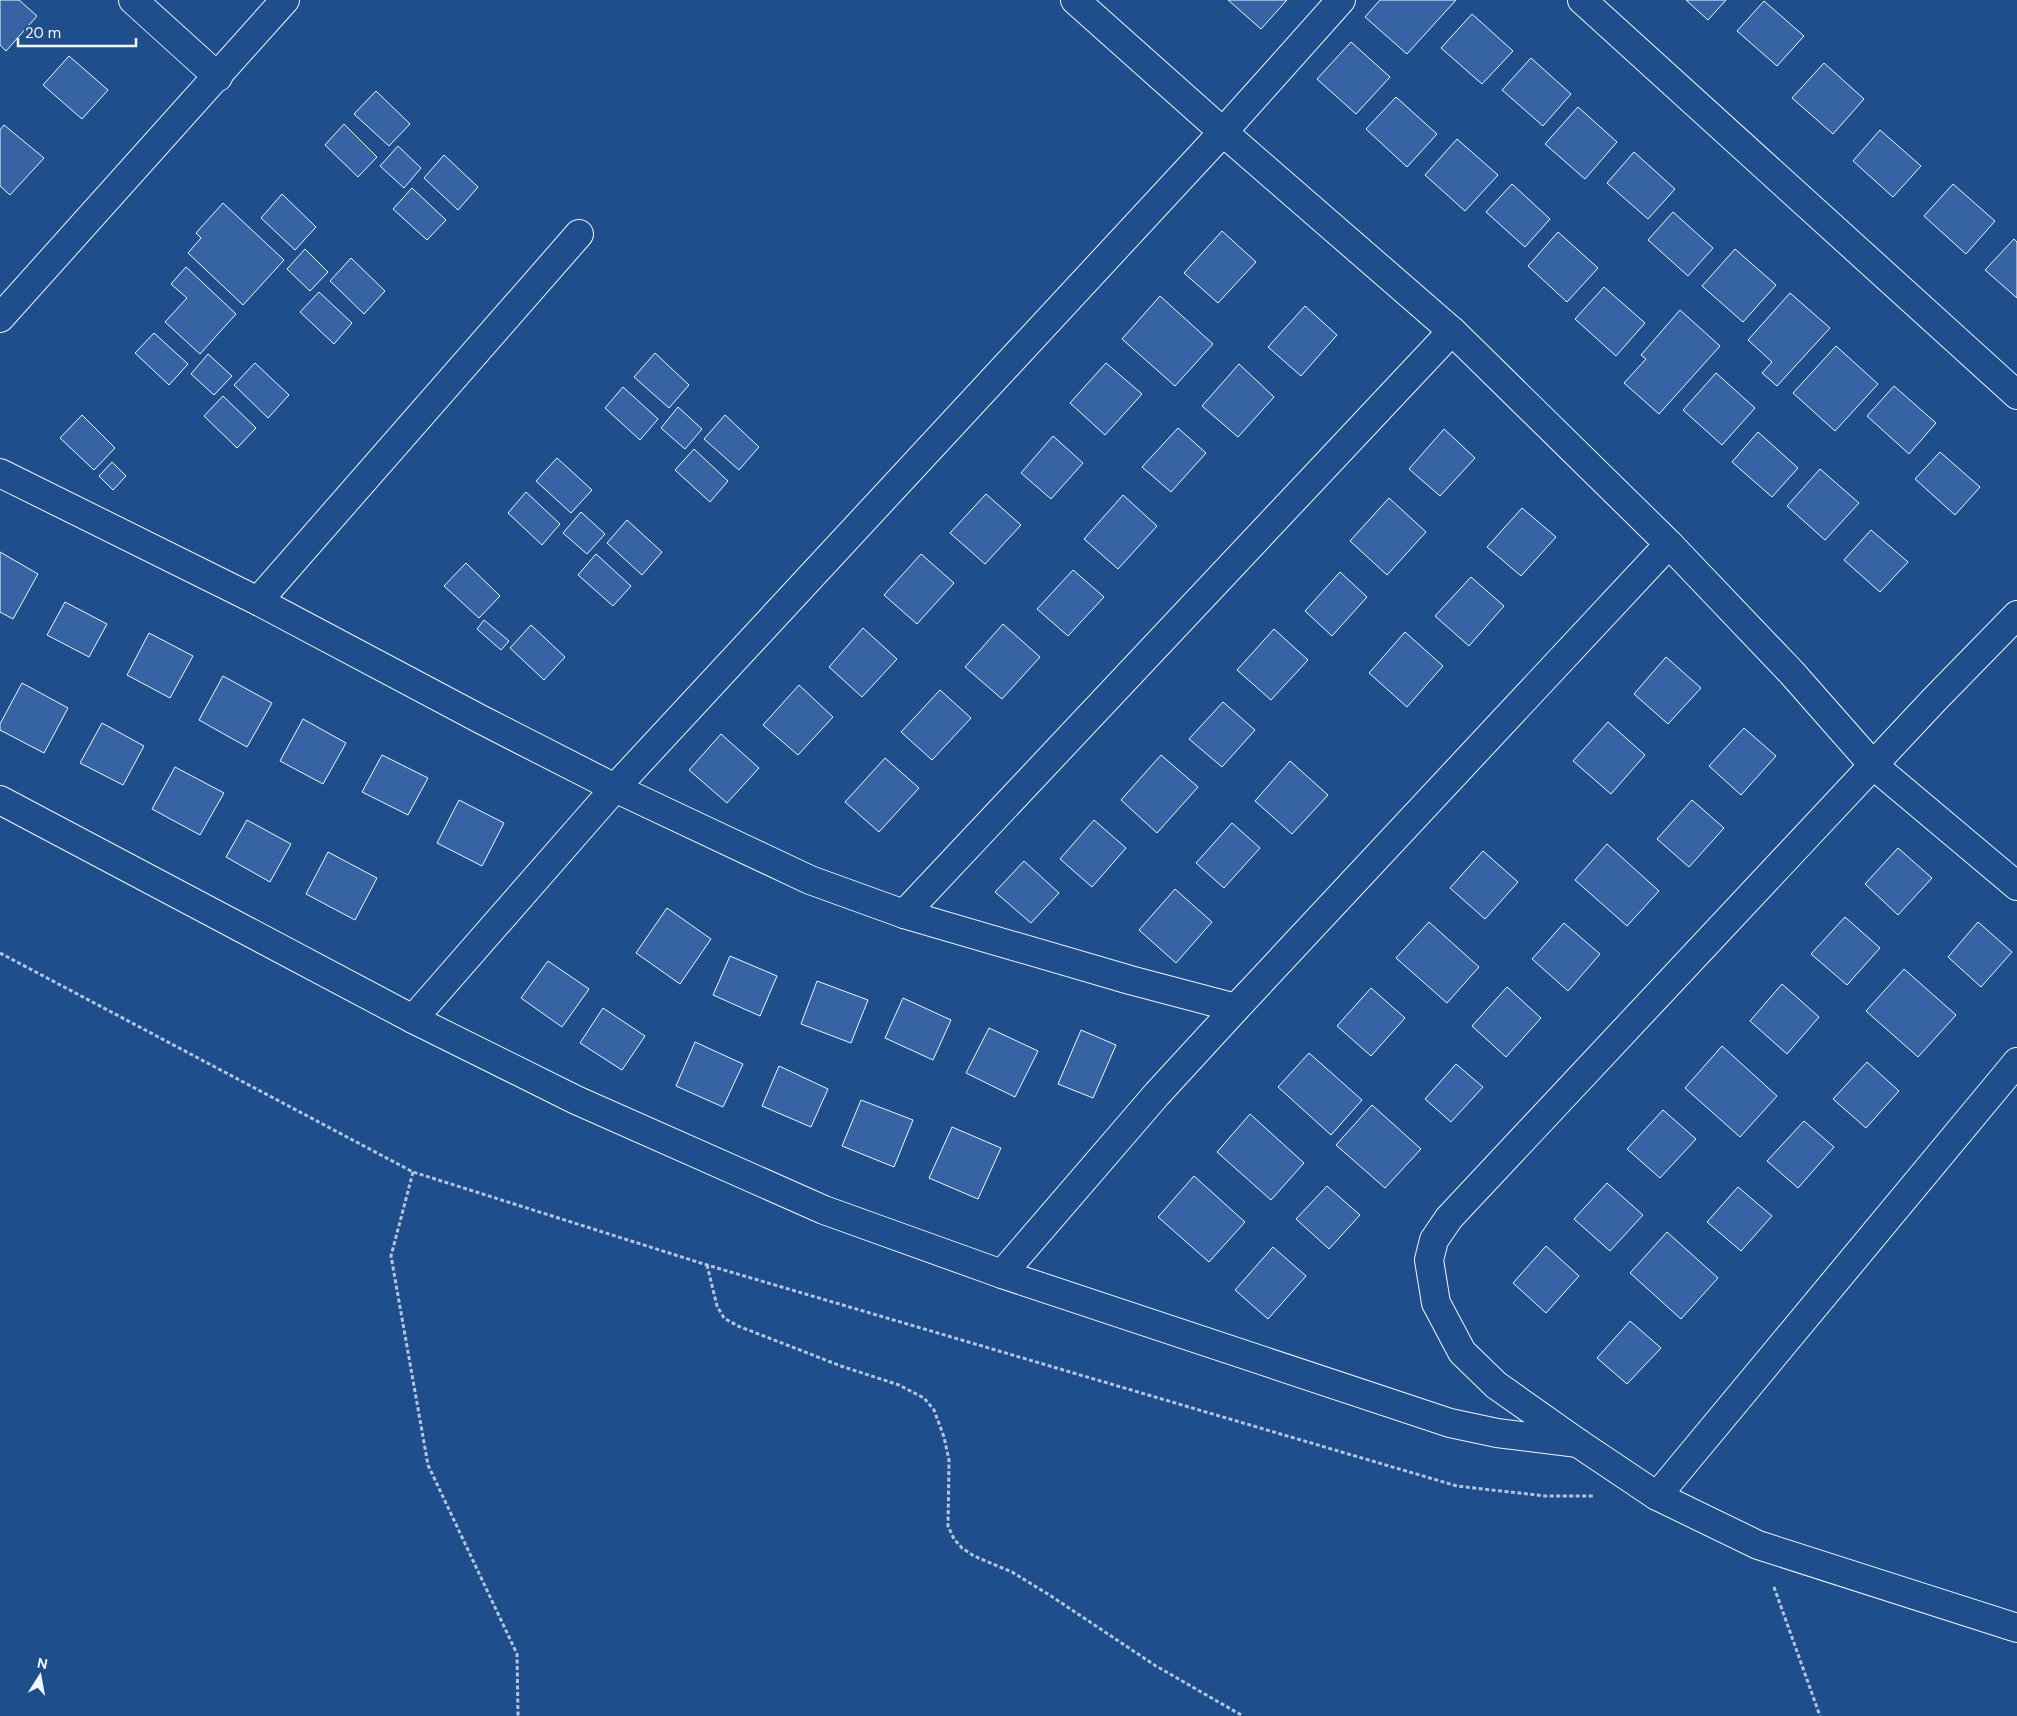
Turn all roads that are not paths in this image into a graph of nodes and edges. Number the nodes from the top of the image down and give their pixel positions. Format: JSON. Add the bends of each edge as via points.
{"nodes":[{"id":1,"x":133,"y":0,"type":"edge"},
{"id":2,"x":285,"y":0,"type":"edge"},
{"id":3,"x":1075,"y":0,"type":"edge"},
{"id":4,"x":1341,"y":0,"type":"edge"},
{"id":5,"x":1585,"y":1,"type":"edge"},
{"id":6,"x":218,"y":76,"type":"junction"},
{"id":7,"x":1223,"y":132,"type":"junction"},
{"id":8,"x":579,"y":234,"type":"dead end"},
{"id":9,"x":3,"y":309,"type":"edge"},
{"id":10,"x":1452,"y":331,"type":"junction"},
{"id":11,"x":2017,"y":394,"type":"edge"},
{"id":12,"x":0,"y":474,"type":"edge"},
{"id":13,"x":1669,"y":544,"type":"junction"},
{"id":14,"x":258,"y":601,"type":"junction"},
{"id":15,"x":2014,"y":622,"type":"edge"},
{"id":16,"x":1873,"y":765,"type":"junction"},
{"id":17,"x":615,"y":788,"type":"junction"},
{"id":18,"x":0,"y":800,"type":"edge"},
{"id":19,"x":2017,"y":886,"type":"edge"},
{"id":20,"x":904,"y":914,"type":"junction"},
{"id":21,"x":1236,"y":1008,"type":"junction"},
{"id":22,"x":413,"y":1018,"type":"junction"},
{"id":23,"x":2017,"y":1062,"type":"edge"},
{"id":24,"x":1002,"y":1274,"type":"junction"},
{"id":25,"x":1578,"y":1443,"type":"junction"},
{"id":26,"x":1657,"y":1496,"type":"junction"},
{"id":27,"x":2017,"y":1628,"type":"edge"}],
"edges":[{"from":1,"to":6,"type":"street"},
{"from":2,"to":6,"type":"street"},
{"from":3,"to":7,"type":"street"},
{"from":4,"to":7,"type":"street"},
{"from":5,"to":11,"type":"street"},
{"from":6,"to":9,"type":"street"},
{"from":7,"to":10,"type":"street"},
{"from":7,"to":17,"type":"street"},
{"from":8,"to":14,"type":"street"},
{"from":10,"to":13,"type":"street"},
{"from":10,"to":20,"type":"street"},
{"from":12,"to":14,"type":"street"},
{"from":13,"to":16,"type":"street","via":[[1792,673]]},
{"from":13,"to":21,"type":"street"},
{"from":14,"to":17,"type":"street"},
{"from":15,"to":16,"type":"street"},
{"from":16,"to":19,"type":"street"},
{"from":16,"to":25,"type":"street","via":[[1449,1218],[1434,1240],[1429,1260],[1436,1303],[1462,1352],[1496,1385]]},
{"from":17,"to":20,"type":"street","via":[[810,880]]},
{"from":17,"to":22,"type":"street"},
{"from":18,"to":22,"type":"street"},
{"from":20,"to":21,"type":"street"},
{"from":21,"to":24,"type":"street"},
{"from":22,"to":24,"type":"street","via":[[576,1100],[824,1210]]},
{"from":23,"to":26,"type":"street"},
{"from":24,"to":25,"type":"street","via":[[1450,1423],[1497,1433]]},
{"from":25,"to":26,"type":"street"},
{"from":26,"to":27,"type":"street","via":[[1758,1545]]}]}
